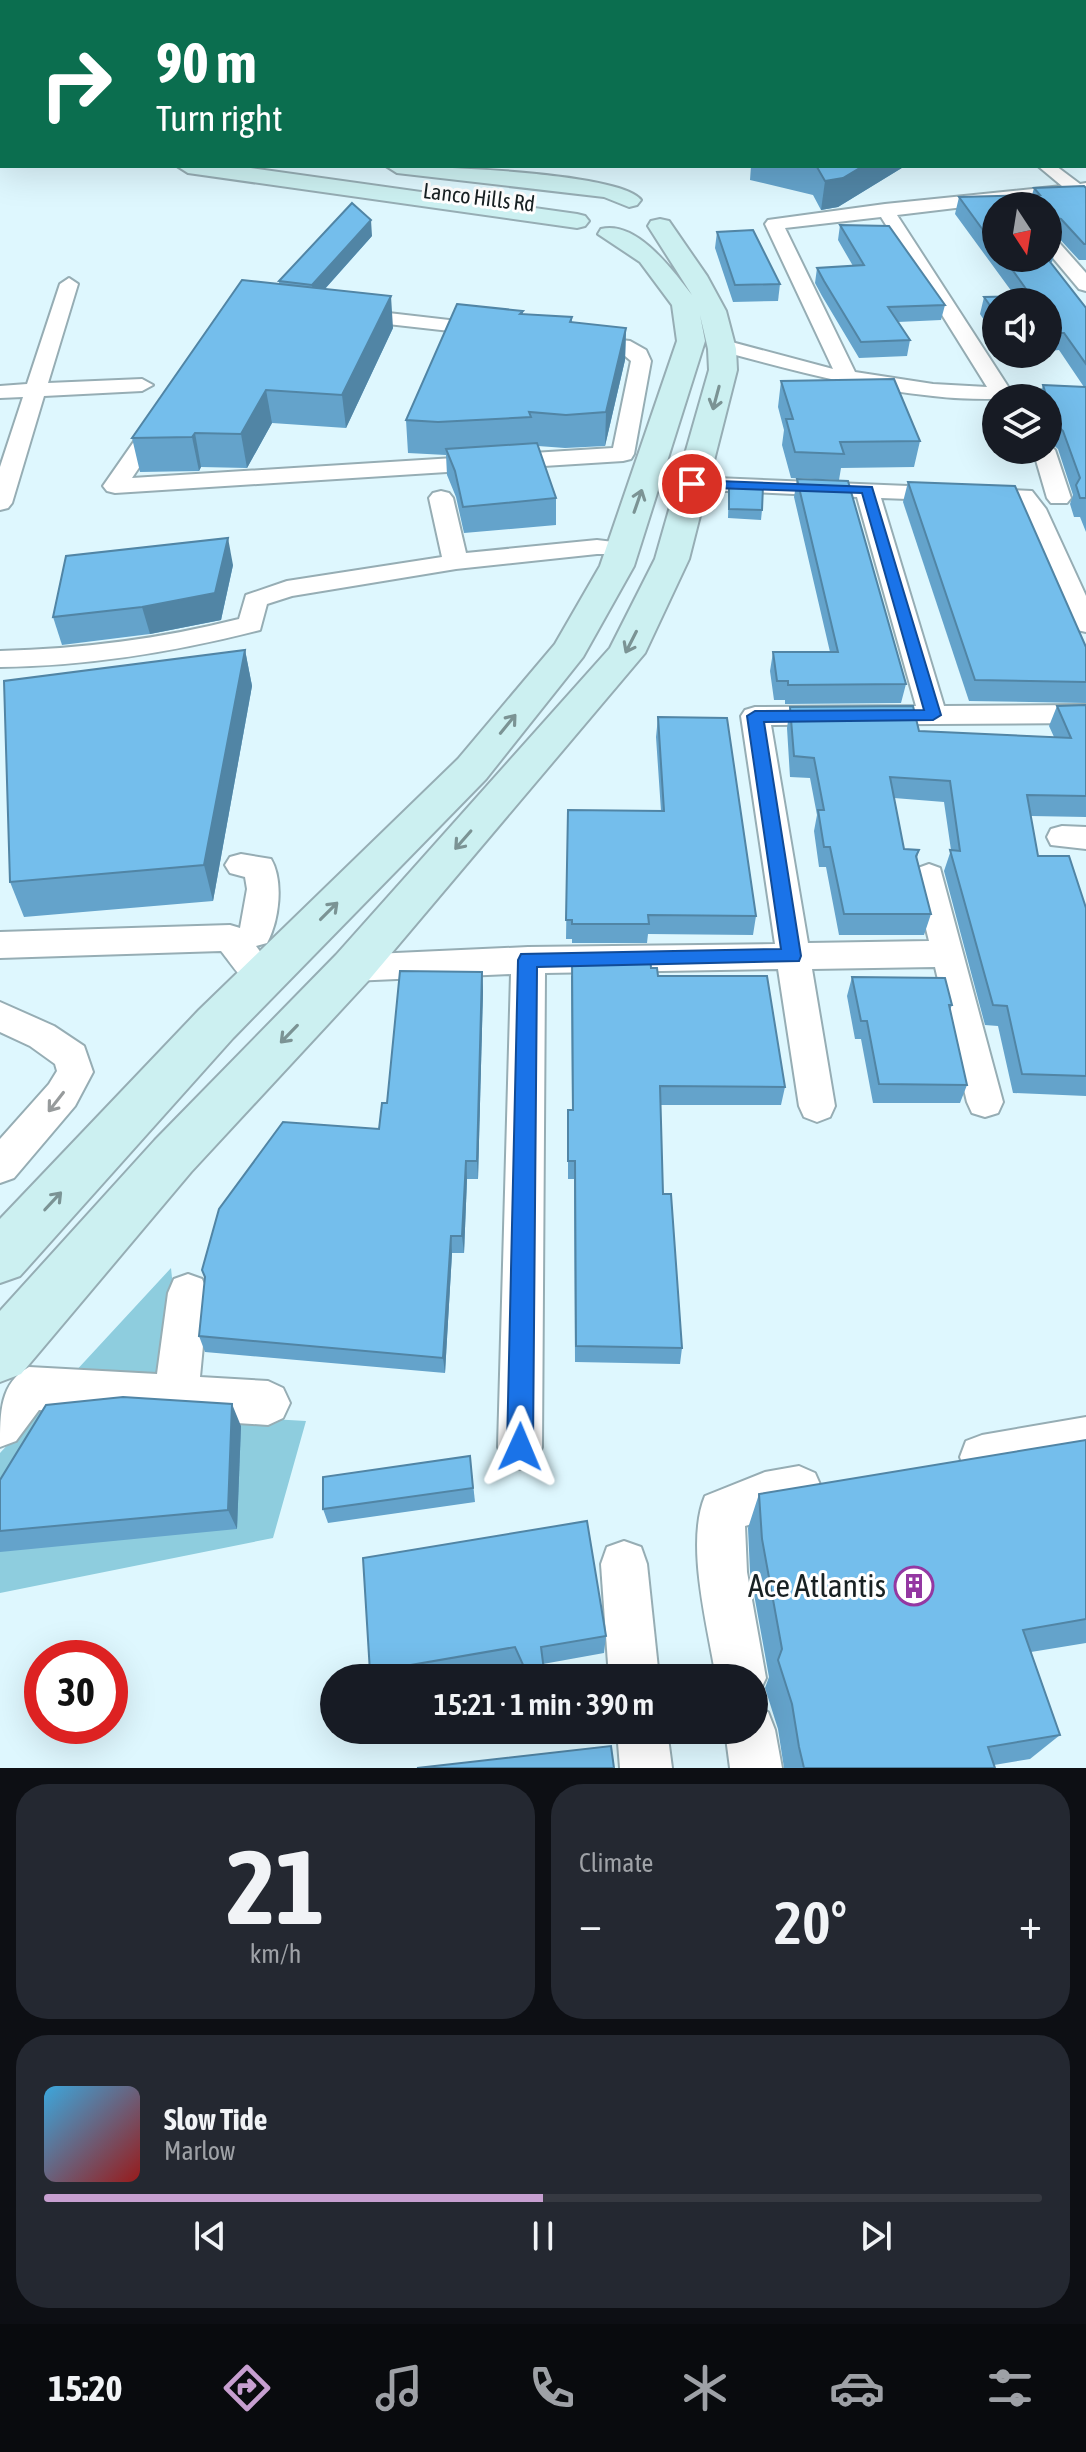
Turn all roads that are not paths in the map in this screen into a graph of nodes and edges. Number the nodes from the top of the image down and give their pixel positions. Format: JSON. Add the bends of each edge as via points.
{"nodes":[{"id":1,"x":203,"y":168,"type":"edge"},
{"id":2,"x":248,"y":168,"type":"edge"},
{"id":3,"x":375,"y":168,"type":"edge"},
{"id":4,"x":1049,"y":168,"type":"edge"},
{"id":5,"x":395,"y":169,"type":"edge"},
{"id":6,"x":1083,"y":191,"type":"edge"},
{"id":7,"x":1062,"y":194,"type":"edge"},
{"id":8,"x":982,"y":203,"type":"edge"},
{"id":9,"x":885,"y":209,"type":"junction"},
{"id":10,"x":645,"y":213,"type":"junction"},
{"id":11,"x":591,"y":219,"type":"junction"},
{"id":12,"x":1077,"y":264,"type":"edge"},
{"id":13,"x":69,"y":284,"type":"dead end"},
{"id":14,"x":1086,"y":285,"type":"edge"},
{"id":15,"x":706,"y":337,"type":"junction"},
{"id":16,"x":847,"y":377,"type":"junction"},
{"id":17,"x":996,"y":384,"type":"edge"},
{"id":18,"x":142,"y":385,"type":"dead end"},
{"id":19,"x":33,"y":391,"type":"junction"},
{"id":20,"x":0,"y":392,"type":"edge"},
{"id":21,"x":982,"y":393,"type":"edge"},
{"id":22,"x":1062,"y":398,"type":"edge"},
{"id":23,"x":1086,"y":399,"type":"edge"},
{"id":24,"x":652,"y":405,"type":"junction"},
{"id":25,"x":1048,"y":464,"type":"edge"},
{"id":26,"x":692,"y":484,"type":"junction"},
{"id":27,"x":867,"y":490,"type":"junction"},
{"id":28,"x":441,"y":498,"type":"dead end"},
{"id":29,"x":1059,"y":498,"type":"dead end"},
{"id":30,"x":0,"y":503,"type":"edge"},
{"id":31,"x":621,"y":549,"type":"junction"},
{"id":32,"x":456,"y":562,"type":"junction"},
{"id":33,"x":1086,"y":624,"type":"edge"},
{"id":34,"x":0,"y":659,"type":"edge"},
{"id":35,"x":1086,"y":714,"type":"edge"},
{"id":36,"x":933,"y":715,"type":"junction"},
{"id":37,"x":481,"y":757,"type":"junction"},
{"id":38,"x":520,"y":775,"type":"junction"},
{"id":39,"x":241,"y":865,"type":"dead end"},
{"id":40,"x":929,"y":876,"type":"dead end"},
{"id":41,"x":243,"y":936,"type":"junction"},
{"id":42,"x":0,"y":945,"type":"edge"},
{"id":43,"x":294,"y":945,"type":"junction"},
{"id":44,"x":949,"y":954,"type":"junction"},
{"id":45,"x":792,"y":956,"type":"junction"},
{"id":46,"x":528,"y":960,"type":"junction"},
{"id":47,"x":352,"y":968,"type":"junction"},
{"id":48,"x":262,"y":977,"type":"junction"},
{"id":49,"x":0,"y":1016,"type":"edge"},
{"id":50,"x":985,"y":1102,"type":"dead end"},
{"id":51,"x":817,"y":1106,"type":"dead end"},
{"id":52,"x":0,"y":1166,"type":"edge"},
{"id":53,"x":2,"y":1253,"type":"edge"},
{"id":54,"x":188,"y":1293,"type":"dead end"},
{"id":55,"x":0,"y":1354,"type":"edge"},
{"id":56,"x":176,"y":1397,"type":"junction"},
{"id":57,"x":268,"y":1403,"type":"dead end"},
{"id":58,"x":0,"y":1425,"type":"edge"},
{"id":59,"x":1086,"y":1439,"type":"edge"},
{"id":60,"x":520,"y":1447,"type":"dead end"},
{"id":61,"x":949,"y":1463,"type":"edge"},
{"id":62,"x":842,"y":1482,"type":"edge"},
{"id":63,"x":624,"y":1564,"type":"dead end"},
{"id":64,"x":633,"y":1664,"type":"edge"},
{"id":65,"x":739,"y":1664,"type":"edge"},
{"id":66,"x":643,"y":1744,"type":"edge"},
{"id":67,"x":752,"y":1744,"type":"edge"},
{"id":68,"x":646,"y":1768,"type":"edge"},
{"id":69,"x":756,"y":1768,"type":"edge"}],
"edges":[{"from":1,"to":11,"type":"main road"},
{"from":2,"to":11,"type":"main road","name":"Lanco Hills Rd"},
{"from":3,"to":5,"type":"main road","name":"Lanco Hills Rd"},
{"from":4,"to":6,"type":"street"},
{"from":5,"to":10,"type":"main road","via":[[609,191]]},
{"from":5,"to":11,"type":"main road","name":"Lanco Hills Rd","via":[[587,196]]},
{"from":6,"to":7,"type":"street"},
{"from":8,"to":9,"type":"street"},
{"from":9,"to":16,"type":"street","via":[[774,224]]},
{"from":9,"to":17,"type":"street"},
{"from":10,"to":11,"type":"main road"},
{"from":10,"to":11,"type":"main road","via":[[640,233]]},
{"from":10,"to":15,"type":"main road","via":[[711,302]]},
{"from":11,"to":15,"type":"main road","via":[[649,257]]},
{"from":12,"to":14,"type":"street"},
{"from":13,"to":19,"type":"street"},
{"from":15,"to":16,"type":"street"},
{"from":15,"to":24,"type":"main road","via":[[691,341]]},
{"from":15,"to":26,"type":"main road","one_way":true,"via":[[723,370]]},
{"from":16,"to":21,"type":"street"},
{"from":18,"to":19,"type":"street"},
{"from":19,"to":20,"type":"street"},
{"from":19,"to":30,"type":"street"},
{"from":22,"to":23,"type":"street"},
{"from":24,"to":24,"type":"street","via":[[623,454],[115,486],[241,302],[623,345],[639,354]]},
{"from":31,"to":24,"type":"main road","one_way":true},
{"from":25,"to":29,"type":"street"},
{"from":26,"to":27,"type":"street"},
{"from":26,"to":38,"type":"main road","one_way":true,"via":[[672,559],[626,653]]},
{"from":27,"to":33,"type":"street","via":[[1024,496]]},
{"from":27,"to":36,"type":"street"},
{"from":28,"to":32,"type":"street"},
{"from":31,"to":32,"type":"street"},
{"from":37,"to":31,"type":"main road","one_way":true,"via":[[570,649],[617,566]]},
{"from":32,"to":34,"type":"street","via":[[287,589],[255,600],[251,624],[189,641],[96,654]]},
{"from":35,"to":36,"type":"street"},
{"from":36,"to":45,"type":"street","via":[[755,716]]},
{"from":37,"to":38,"type":"main road"},
{"from":43,"to":37,"type":"main road","one_way":true},
{"from":38,"to":47,"type":"main road","one_way":true},
{"from":39,"to":41,"type":"street","via":[[260,867],[263,881]]},
{"from":40,"to":44,"type":"street"},
{"from":41,"to":42,"type":"street"},
{"from":41,"to":43,"type":"street","via":[[273,933]]},
{"from":41,"to":48,"type":"street"},
{"from":43,"to":48,"type":"main road"},
{"from":44,"to":45,"type":"street"},
{"from":44,"to":50,"type":"street"},
{"from":45,"to":46,"type":"street"},
{"from":45,"to":51,"type":"street"},
{"from":46,"to":47,"type":"street"},
{"from":46,"to":60,"type":"street"},
{"from":47,"to":55,"type":"main road","one_way":true,"via":[[173,1156]]},
{"from":53,"to":48,"type":"main road","one_way":true},
{"from":49,"to":52,"type":"street","one_way":true,"via":[[71,1056],[75,1072],[62,1095]]},
{"from":54,"to":56,"type":"street"},
{"from":56,"to":57,"type":"street"},
{"from":56,"to":58,"type":"street","via":[[29,1388]]},
{"from":59,"to":61,"type":"street"},
{"from":62,"to":65,"type":"street","via":[[765,1495],[721,1512],[723,1572]]},
{"from":63,"to":64,"type":"street"},
{"from":66,"to":68,"type":"street"},
{"from":67,"to":69,"type":"street"}]}
